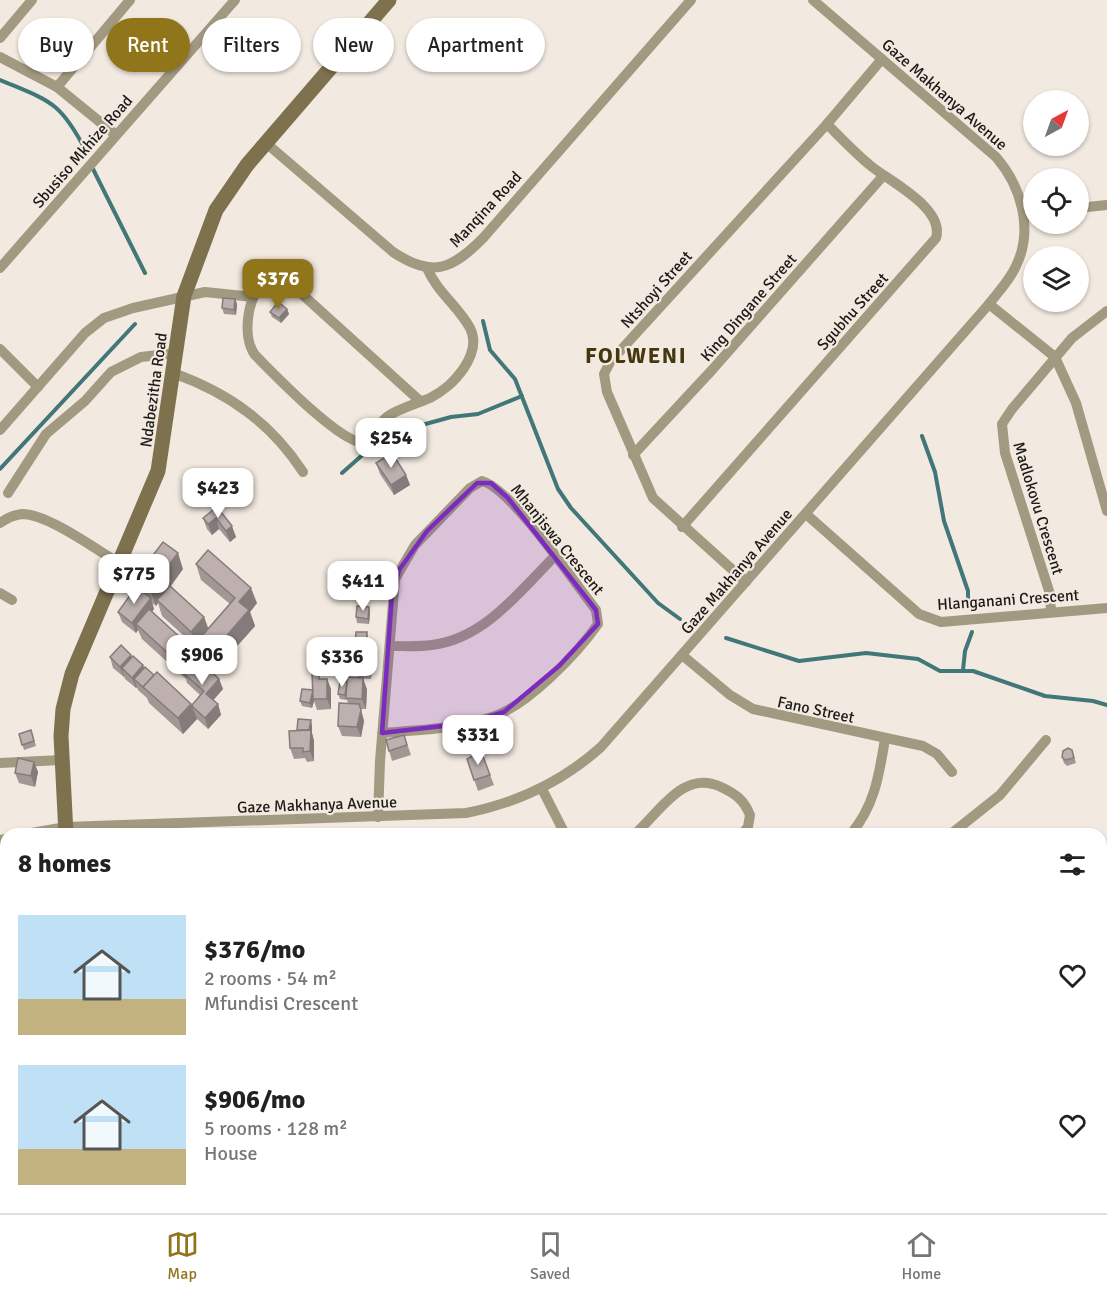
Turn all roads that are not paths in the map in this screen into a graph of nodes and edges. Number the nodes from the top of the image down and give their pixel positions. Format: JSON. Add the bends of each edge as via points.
{"nodes":[{"id":1,"x":32,"y":0,"type":"edge"},
{"id":2,"x":130,"y":0,"type":"edge"},
{"id":3,"x":235,"y":0,"type":"edge"},
{"id":4,"x":691,"y":0,"type":"edge"},
{"id":5,"x":813,"y":0,"type":"edge"},
{"id":6,"x":384,"y":2,"type":"edge"},
{"id":7,"x":0,"y":38,"type":"edge"},
{"id":8,"x":0,"y":57,"type":"edge"},
{"id":9,"x":882,"y":58,"type":"junction"},
{"id":10,"x":57,"y":87,"type":"junction"},
{"id":11,"x":827,"y":124,"type":"junction"},
{"id":12,"x":116,"y":135,"type":"junction"},
{"id":13,"x":266,"y":143,"type":"junction"},
{"id":14,"x":883,"y":176,"type":"junction"},
{"id":15,"x":1023,"y":201,"type":"edge"},
{"id":16,"x":1107,"y":205,"type":"edge"},
{"id":17,"x":1089,"y":207,"type":"edge"},
{"id":18,"x":1024,"y":234,"type":"edge"},
{"id":19,"x":0,"y":268,"type":"edge"},
{"id":20,"x":427,"y":268,"type":"junction"},
{"id":21,"x":184,"y":296,"type":"junction"},
{"id":22,"x":253,"y":297,"type":"junction"},
{"id":23,"x":989,"y":304,"type":"junction"},
{"id":24,"x":1107,"y":311,"type":"edge"},
{"id":25,"x":0,"y":349,"type":"edge"},
{"id":26,"x":176,"y":353,"type":"junction"},
{"id":27,"x":1055,"y":357,"type":"junction"},
{"id":28,"x":173,"y":374,"type":"junction"},
{"id":29,"x":38,"y":387,"type":"junction"},
{"id":30,"x":420,"y":401,"type":"junction"},
{"id":31,"x":0,"y":430,"type":"edge"},
{"id":32,"x":633,"y":455,"type":"junction"},
{"id":33,"x":303,"y":472,"type":"dead end"},
{"id":34,"x":8,"y":493,"type":"dead end"},
{"id":35,"x":1107,"y":512,"type":"edge"},
{"id":36,"x":806,"y":514,"type":"junction"},
{"id":37,"x":0,"y":523,"type":"edge"},
{"id":38,"x":682,"y":527,"type":"junction"},
{"id":39,"x":554,"y":558,"type":"junction"},
{"id":40,"x":118,"y":562,"type":"junction"},
{"id":41,"x":746,"y":582,"type":"junction"},
{"id":42,"x":0,"y":593,"type":"edge"},
{"id":43,"x":12,"y":600,"type":"dead end"},
{"id":44,"x":1107,"y":608,"type":"edge"},
{"id":45,"x":1051,"y":612,"type":"junction"},
{"id":46,"x":390,"y":646,"type":"junction"},
{"id":47,"x":682,"y":655,"type":"junction"},
{"id":48,"x":382,"y":733,"type":"junction"},
{"id":49,"x":885,"y":739,"type":"junction"},
{"id":50,"x":1046,"y":740,"type":"dead end"},
{"id":51,"x":61,"y":760,"type":"junction"},
{"id":52,"x":0,"y":763,"type":"edge"},
{"id":53,"x":952,"y":772,"type":"dead end"},
{"id":54,"x":542,"y":789,"type":"junction"},
{"id":55,"x":378,"y":817,"type":"junction"},
{"id":56,"x":66,"y":828,"type":"edge"},
{"id":57,"x":133,"y":828,"type":"edge"},
{"id":58,"x":562,"y":828,"type":"edge"},
{"id":59,"x":641,"y":828,"type":"edge"},
{"id":60,"x":747,"y":828,"type":"edge"},
{"id":61,"x":856,"y":828,"type":"edge"},
{"id":62,"x":959,"y":828,"type":"edge"}],
"edges":[{"from":1,"to":7,"type":"street"},
{"from":2,"to":10,"type":"street"},
{"from":3,"to":12,"type":"street","name":"Sbusiso Mkhize Road"},
{"from":4,"to":20,"type":"street","name":"Manqina Road","via":[[468,253],[448,266]]},
{"from":5,"to":9,"type":"street","name":"Gaze Makhanya Avenue"},
{"from":6,"to":13,"type":"street","name":"Ndabezitha Road"},
{"from":8,"to":10,"type":"street"},
{"from":9,"to":11,"type":"street","name":"Ntshoyi Street"},
{"from":9,"to":15,"type":"street","name":"Gaze Makhanya Avenue","via":[[996,157]]},
{"from":10,"to":12,"type":"street"},
{"from":11,"to":14,"type":"street","name":"Sgubhu Street"},
{"from":11,"to":32,"type":"street","name":"Ntshoyi Street","via":[[607,367],[604,382]]},
{"from":12,"to":19,"type":"street","name":"Sbusiso Mkhize Road"},
{"from":13,"to":20,"type":"street","via":[[393,252]]},
{"from":13,"to":21,"type":"street","name":"Ndabezitha Road","via":[[216,210]]},
{"from":14,"to":32,"type":"street","name":"King Dingane Street"},
{"from":14,"to":38,"type":"street","name":"Sgubhu Street","via":[[915,197],[934,219],[938,234],[933,244]]},
{"from":16,"to":17,"type":"street"},
{"from":18,"to":23,"type":"street","name":"Gaze Makhanya Avenue","via":[[1017,265]]},
{"from":20,"to":30,"type":"street","via":[[437,289],[469,327],[474,342],[467,362],[449,384]]},
{"from":21,"to":22,"type":"street","via":[[214,291]]},
{"from":21,"to":26,"type":"street","name":"Ndabezitha Road"},
{"from":21,"to":29,"type":"street","via":[[104,318],[85,333]]},
{"from":22,"to":30,"type":"street","via":[[266,279],[277,276],[290,281]]},
{"from":22,"to":30,"type":"street","via":[[250,349],[320,417],[356,442],[366,440],[390,415]]},
{"from":23,"to":27,"type":"street"},
{"from":23,"to":36,"type":"street","name":"Gaze Makhanya Avenue"},
{"from":24,"to":27,"type":"street","name":"Madlokovu Crescent"},
{"from":25,"to":29,"type":"street"},
{"from":26,"to":28,"type":"street","name":"Ndabezitha Road"},
{"from":26,"to":34,"type":"street","via":[[141,357],[111,372],[85,401],[46,434]]},
{"from":27,"to":35,"type":"street","via":[[1076,403]]},
{"from":27,"to":45,"type":"street","name":"Madlokovu Crescent","via":[[1005,417],[1001,430],[1050,594]]},
{"from":28,"to":33,"type":"street","via":[[200,383],[252,414],[283,443]]},
{"from":28,"to":40,"type":"street","name":"Ndabezitha Road","via":[[158,471]]},
{"from":29,"to":31,"type":"street"},
{"from":32,"to":38,"type":"street","name":"Ntshoyi Street","via":[[653,498]]},
{"from":36,"to":41,"type":"street","name":"Gaze Makhanya Avenue"},
{"from":36,"to":45,"type":"street","name":"Hlanganani Crescent","via":[[910,607],[930,619],[953,621]]},
{"from":37,"to":40,"type":"street","via":[[11,516],[30,515]]},
{"from":38,"to":41,"type":"street","name":"Ntshoyi Street"},
{"from":39,"to":46,"type":"street","via":[[483,626],[448,642]]},
{"from":39,"to":46,"type":"street","name":"Mhanjiswa Crescent","via":[[508,498],[491,483],[477,483],[427,531],[399,570],[392,594]]},
{"from":39,"to":48,"type":"street","name":"Mhanjiswa Crescent","via":[[598,617],[598,624],[582,644],[504,712],[469,723]]},
{"from":40,"to":51,"type":"street","name":"Ndabezitha Road","via":[[72,674],[63,709]]},
{"from":41,"to":47,"type":"street","name":"Gaze Makhanya Avenue"},
{"from":42,"to":43,"type":"street"},
{"from":44,"to":45,"type":"street","name":"Hlanganani Crescent"},
{"from":46,"to":48,"type":"street","name":"Mhanjiswa Crescent"},
{"from":47,"to":49,"type":"street","name":"Fano Street","via":[[753,709]]},
{"from":47,"to":54,"type":"street","name":"Gaze Makhanya Avenue","via":[[601,747]]},
{"from":48,"to":55,"type":"street","name":"Mhanjiswa Crescent"},
{"from":49,"to":53,"type":"street","name":"Fano Street","via":[[931,750]]},
{"from":49,"to":61,"type":"street","via":[[873,798]]},
{"from":50,"to":62,"type":"street","via":[[1000,795]]},
{"from":51,"to":52,"type":"street"},
{"from":51,"to":56,"type":"street","name":"Ndabezitha Road"},
{"from":54,"to":55,"type":"street","name":"Gaze Makhanya Avenue","via":[[492,808],[466,813]]},
{"from":54,"to":58,"type":"street"},
{"from":55,"to":57,"type":"street","name":"Gaze Makhanya Avenue"},
{"from":59,"to":60,"type":"street","via":[[685,786],[705,782],[741,798],[750,815]]}]}
